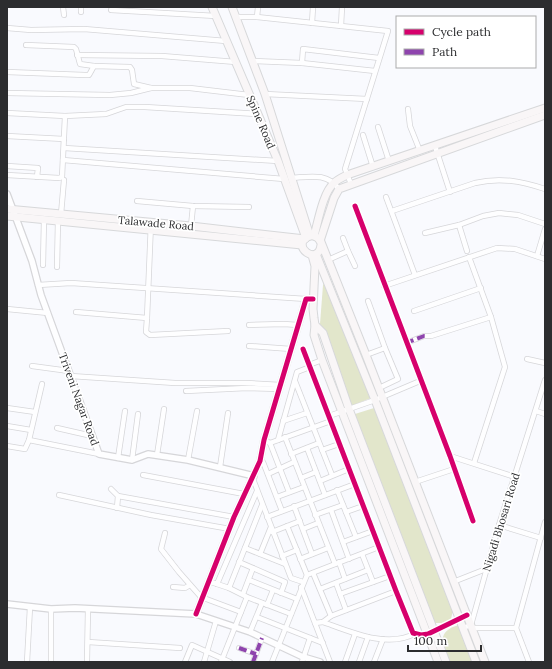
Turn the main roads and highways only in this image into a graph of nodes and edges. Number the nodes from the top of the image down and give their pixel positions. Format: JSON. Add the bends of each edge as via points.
{"nodes":[{"id":1,"x":212,"y":7,"type":"edge"},
{"id":2,"x":232,"y":7,"type":"edge"},
{"id":3,"x":545,"y":108,"type":"edge"},
{"id":4,"x":545,"y":115,"type":"edge"},
{"id":5,"x":436,"y":150,"type":"junction"},
{"id":6,"x":288,"y":178,"type":"junction"},
{"id":7,"x":12,"y":212,"type":"edge"},
{"id":8,"x":7,"y":216,"type":"edge"},
{"id":9,"x":59,"y":217,"type":"junction"},
{"id":10,"x":150,"y":226,"type":"junction"},
{"id":11,"x":311,"y":240,"type":"junction"},
{"id":12,"x":314,"y":254,"type":"junction"},
{"id":13,"x":315,"y":325,"type":"junction"},
{"id":14,"x":463,"y":617,"type":"junction"},
{"id":15,"x":469,"y":627,"type":"junction"},
{"id":16,"x":431,"y":633,"type":"junction"},
{"id":17,"x":438,"y":662,"type":"edge"},
{"id":18,"x":446,"y":662,"type":"edge"},
{"id":19,"x":476,"y":662,"type":"edge"},
{"id":20,"x":485,"y":662,"type":"edge"}],
"edges":[{"from":1,"to":6,"type":"main road","name":"Spine Road","via":[[278,162]]},
{"from":2,"to":6,"type":"main road","name":"Spine Road","via":[[265,94]]},
{"from":3,"to":5,"type":"main road","via":[[466,134]]},
{"from":4,"to":5,"type":"main road"},
{"from":5,"to":11,"type":"main road","via":[[339,189]]},
{"from":5,"to":11,"type":"main road","via":[[420,151],[347,175],[334,182],[328,190]]},
{"from":6,"to":11,"type":"main road","name":"Spine Road"},
{"from":7,"to":8,"type":"main road","name":"Talawade Road"},
{"from":7,"to":9,"type":"main road","name":"Talawade Road"},
{"from":7,"to":9,"type":"main road","name":"Talawade Road","via":[[44,219]]},
{"from":9,"to":10,"type":"main road","name":"Talawade Road"},
{"from":10,"to":11,"type":"main road","name":"Talawade Road"},
{"from":10,"to":11,"type":"main road","name":"Talawade Road","via":[[191,226]]},
{"from":11,"to":12,"type":"main road","via":[[320,251]]},
{"from":11,"to":12,"type":"main road","via":[[306,253]]},
{"from":11,"to":14,"type":"main road","name":"Spine Road","via":[[328,260],[453,582]]},
{"from":12,"to":13,"type":"main road","via":[[315,266],[310,299]]},
{"from":12,"to":14,"type":"main road"},
{"from":13,"to":16,"type":"main road","via":[[323,333]]},
{"from":13,"to":16,"type":"main road","via":[[314,335],[341,412]]},
{"from":14,"to":15,"type":"main road"},
{"from":15,"to":19,"type":"main road"},
{"from":15,"to":20,"type":"main road"},
{"from":16,"to":17,"type":"main road"},
{"from":16,"to":18,"type":"main road"}]}
